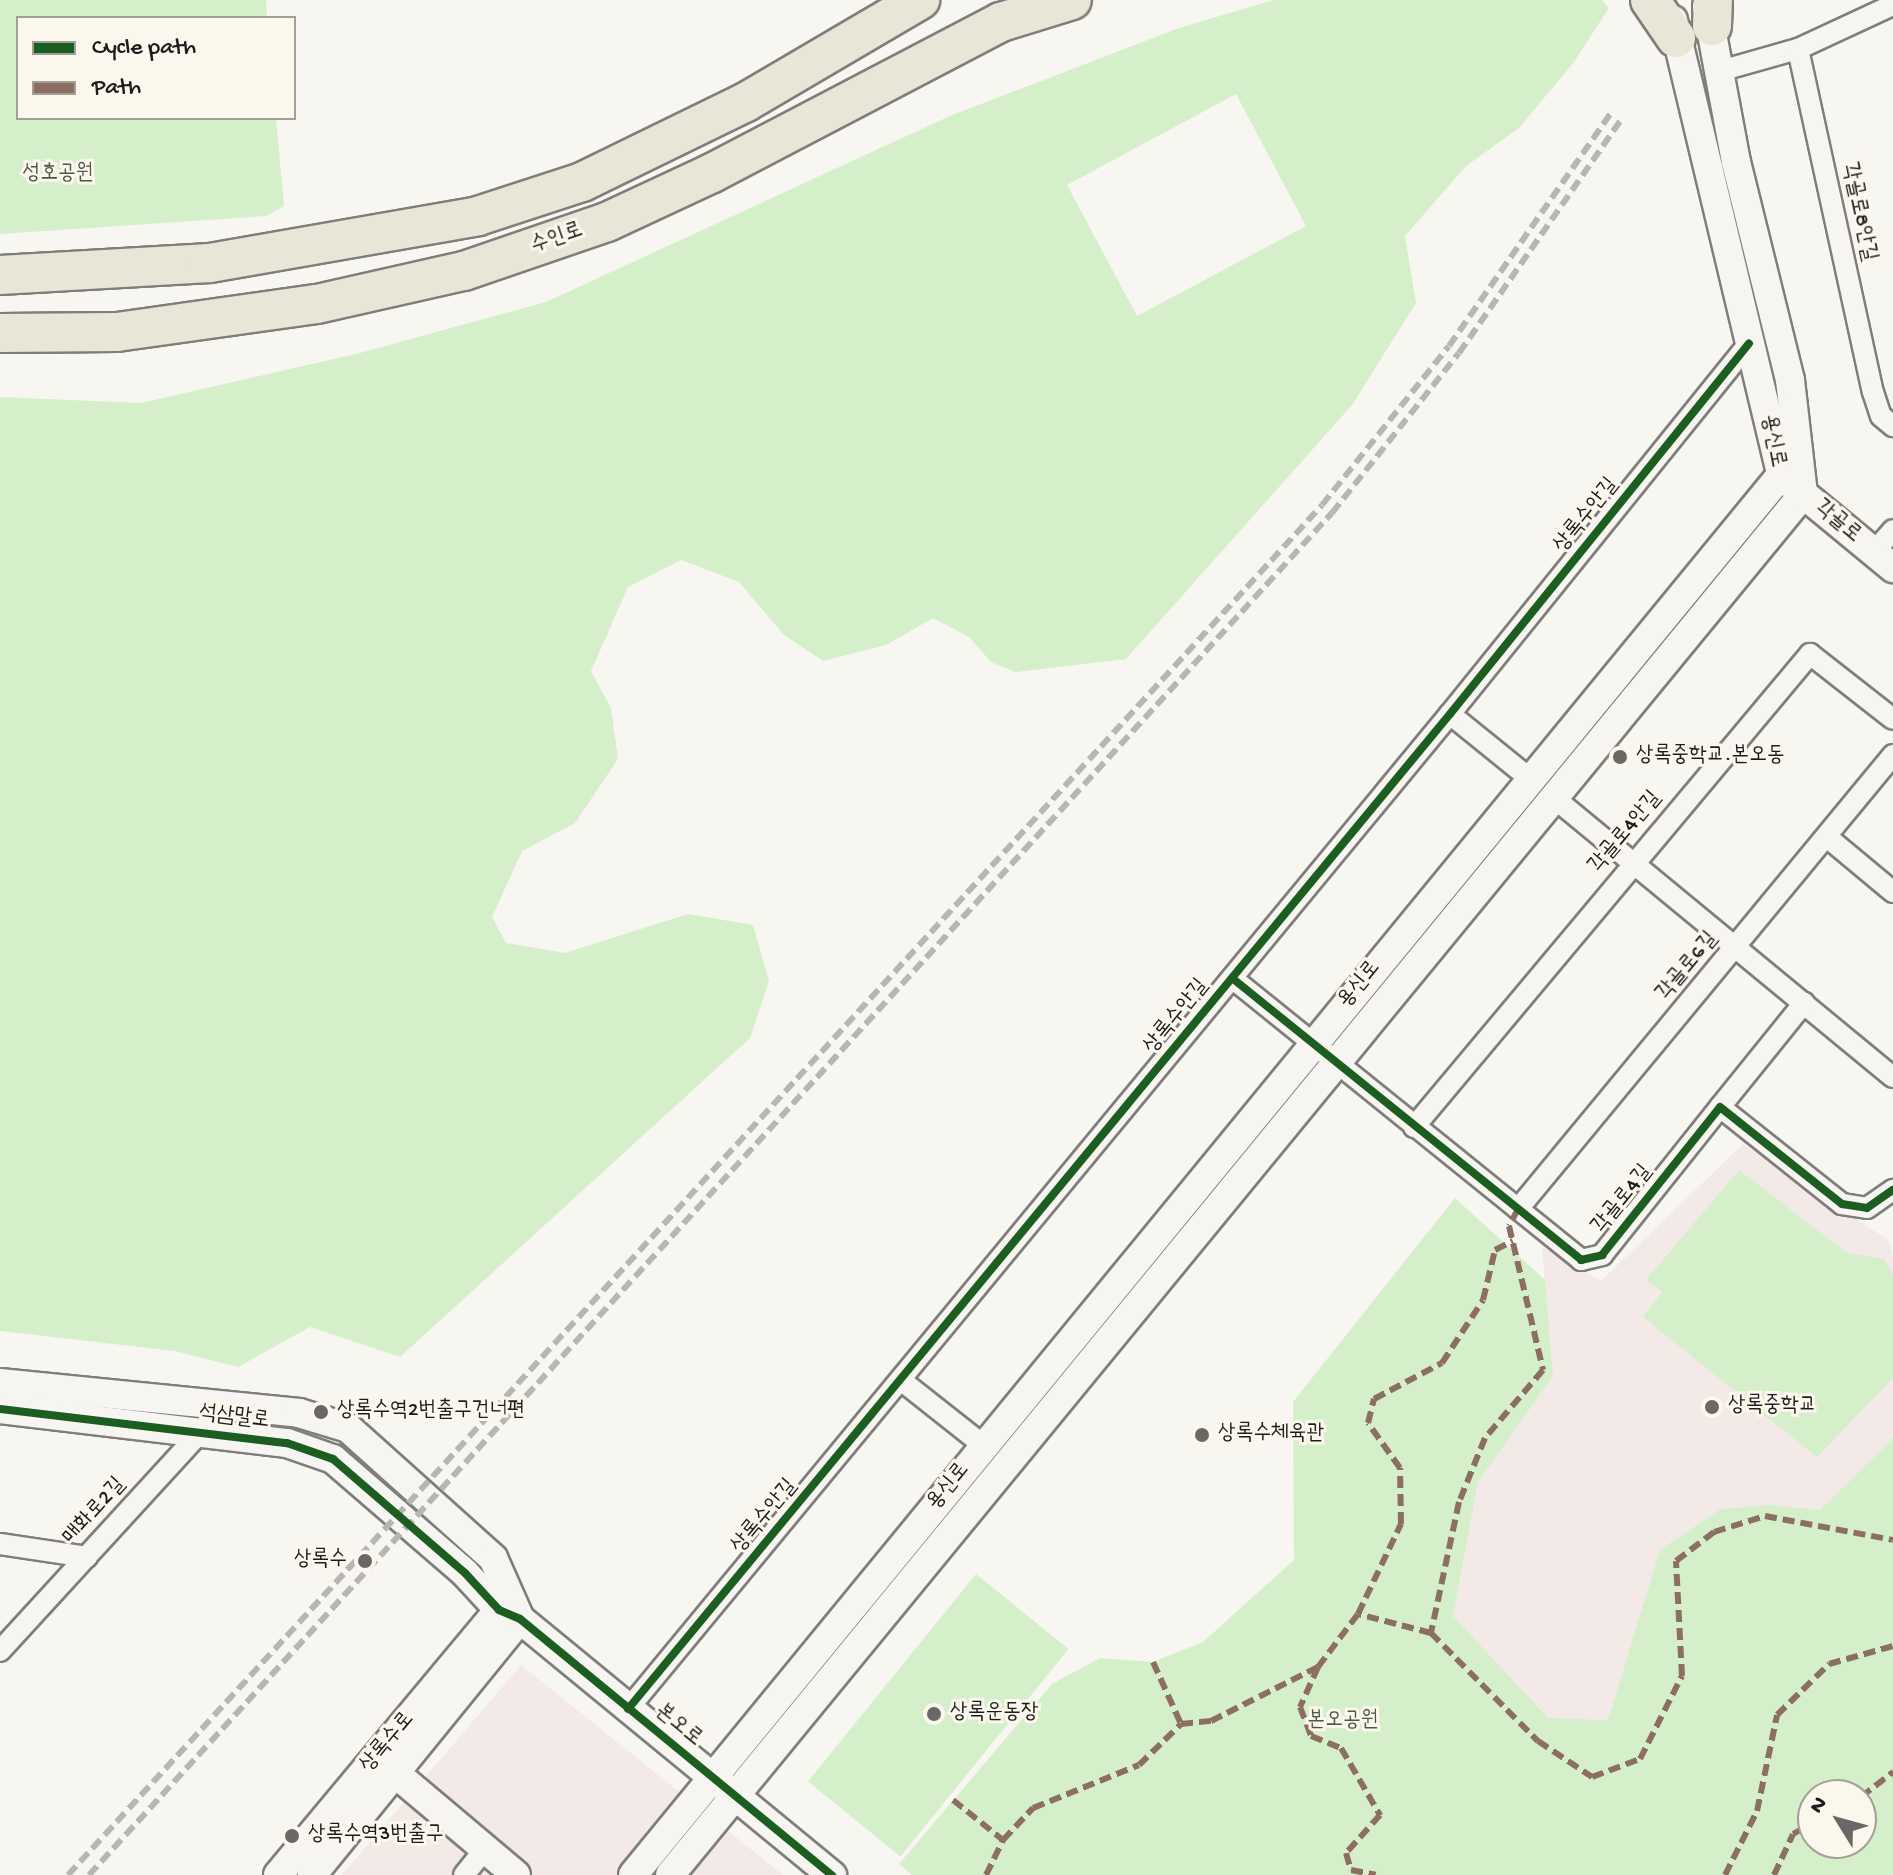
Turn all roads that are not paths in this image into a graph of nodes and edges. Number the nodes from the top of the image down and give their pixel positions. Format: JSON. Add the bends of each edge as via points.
{"nodes":[{"id":1,"x":920,"y":0,"type":"edge"},
{"id":2,"x":1072,"y":0,"type":"edge"},
{"id":3,"x":1650,"y":0,"type":"edge"},
{"id":4,"x":1669,"y":0,"type":"edge"},
{"id":5,"x":1893,"y":5,"type":"edge"},
{"id":6,"x":889,"y":9,"type":"edge"},
{"id":7,"x":1710,"y":9,"type":"edge"},
{"id":8,"x":1676,"y":38,"type":"junction"},
{"id":9,"x":1798,"y":49,"type":"junction"},
{"id":10,"x":1720,"y":71,"type":"junction"},
{"id":11,"x":0,"y":253,"type":"edge"},
{"id":12,"x":65,"y":271,"type":"junction"},
{"id":13,"x":0,"y":275,"type":"edge"},
{"id":14,"x":0,"y":333,"type":"edge"},
{"id":15,"x":1749,"y":344,"type":"junction"},
{"id":16,"x":1893,"y":426,"type":"edge"},
{"id":17,"x":1781,"y":475,"type":"junction"},
{"id":18,"x":1803,"y":494,"type":"junction"},
{"id":19,"x":1893,"y":530,"type":"edge"},
{"id":20,"x":1884,"y":560,"type":"edge"},
{"id":21,"x":1450,"y":714,"type":"junction"},
{"id":22,"x":1893,"y":719,"type":"edge"},
{"id":23,"x":1893,"y":755,"type":"edge"},
{"id":24,"x":1529,"y":778,"type":"junction"},
{"id":25,"x":1553,"y":797,"type":"junction"},
{"id":26,"x":1827,"y":837,"type":"junction"},
{"id":27,"x":1631,"y":864,"type":"junction"},
{"id":28,"x":1893,"y":892,"type":"edge"},
{"id":29,"x":1736,"y":947,"type":"junction"},
{"id":30,"x":1232,"y":978,"type":"junction"},
{"id":31,"x":1804,"y":1003,"type":"junction"},
{"id":32,"x":1311,"y":1044,"type":"junction"},
{"id":33,"x":1334,"y":1061,"type":"junction"},
{"id":34,"x":1893,"y":1077,"type":"edge"},
{"id":35,"x":1720,"y":1107,"type":"junction"},
{"id":36,"x":1414,"y":1127,"type":"junction"},
{"id":37,"x":1893,"y":1190,"type":"edge"},
{"id":38,"x":1518,"y":1209,"type":"junction"},
{"id":39,"x":902,"y":1381,"type":"junction"},
{"id":40,"x":0,"y":1383,"type":"edge"},
{"id":41,"x":223,"y":1405,"type":"junction"},
{"id":42,"x":0,"y":1409,"type":"edge"},
{"id":43,"x":200,"y":1432,"type":"junction"},
{"id":44,"x":983,"y":1445,"type":"junction"},
{"id":45,"x":0,"y":1544,"type":"edge"},
{"id":46,"x":87,"y":1557,"type":"junction"},
{"id":47,"x":509,"y":1615,"type":"junction"},
{"id":48,"x":0,"y":1651,"type":"edge"},
{"id":49,"x":628,"y":1709,"type":"junction"},
{"id":50,"x":395,"y":1773,"type":"junction"},
{"id":51,"x":724,"y":1786,"type":"junction"},
{"id":52,"x":485,"y":1849,"type":"junction"},
{"id":53,"x":278,"y":1875,"type":"edge"},
{"id":54,"x":312,"y":1875,"type":"edge"},
{"id":55,"x":464,"y":1875,"type":"edge"},
{"id":56,"x":516,"y":1875,"type":"edge"},
{"id":57,"x":633,"y":1875,"type":"edge"},
{"id":58,"x":670,"y":1875,"type":"edge"},
{"id":59,"x":832,"y":1875,"type":"edge"}],
"edges":[{"from":1,"to":6,"type":"highway","name":"수인로"},
{"from":2,"to":14,"type":"highway","name":"수인로","via":[[1001,22],[607,222],[464,271],[317,304],[117,332]]},
{"from":3,"to":8,"type":"highway"},
{"from":4,"to":8,"type":"main road","name":"용신로"},
{"from":5,"to":9,"type":"street"},
{"from":6,"to":12,"type":"highway","name":"수인로","via":[[746,102],[582,182],[478,216],[210,263]]},
{"from":7,"to":10,"type":"main road","name":"용신로"},
{"from":8,"to":15,"type":"main road","name":"용신로"},
{"from":9,"to":10,"type":"street"},
{"from":9,"to":16,"type":"street","name":"각골로8안길","via":[[1873,392],[1881,416]]},
{"from":10,"to":18,"type":"main road","name":"용신로","via":[[1736,162],[1790,380]]},
{"from":11,"to":12,"type":"highway"},
{"from":12,"to":13,"type":"highway","name":"수인로"},
{"from":15,"to":17,"type":"main road","name":"용신로"},
{"from":15,"to":21,"type":"street","name":"상록수안길"},
{"from":17,"to":18,"type":"main road","name":"각골로"},
{"from":17,"to":24,"type":"main road","name":"용신로"},
{"from":18,"to":20,"type":"main road","name":"각골로"},
{"from":18,"to":25,"type":"main road","name":"용신로"},
{"from":19,"to":20,"type":"street"},
{"from":21,"to":24,"type":"street"},
{"from":21,"to":30,"type":"street","name":"상록수안길"},
{"from":22,"to":27,"type":"street","name":"각골로4안길","via":[[1810,654]]},
{"from":23,"to":26,"type":"street","name":"각골로6길"},
{"from":24,"to":32,"type":"main road","name":"용신로"},
{"from":25,"to":27,"type":"street"},
{"from":25,"to":33,"type":"main road","name":"용신로"},
{"from":26,"to":28,"type":"street"},
{"from":26,"to":29,"type":"street","name":"각골로6길"},
{"from":27,"to":29,"type":"street"},
{"from":27,"to":36,"type":"street","name":"각골로4안길"},
{"from":29,"to":31,"type":"street"},
{"from":29,"to":38,"type":"street","name":"각골로6길"},
{"from":30,"to":32,"type":"street","name":"각골로4길"},
{"from":30,"to":39,"type":"street","name":"상록수안길"},
{"from":31,"to":34,"type":"street"},
{"from":31,"to":35,"type":"street"},
{"from":32,"to":33,"type":"street","name":"각골로4길"},
{"from":32,"to":44,"type":"main road","name":"용신로"},
{"from":33,"to":36,"type":"street","name":"각골로4길"},
{"from":33,"to":51,"type":"main road","name":"용신로"},
{"from":35,"to":37,"type":"street","via":[[1842,1204],[1867,1208]]},
{"from":35,"to":38,"type":"street","name":"각골로4길","via":[[1602,1255],[1581,1260]]},
{"from":36,"to":38,"type":"street","name":"각골로4길"},
{"from":39,"to":44,"type":"street"},
{"from":39,"to":49,"type":"street","name":"상록수안길"},
{"from":40,"to":41,"type":"main road","name":"석삼말로"},
{"from":41,"to":43,"type":"street","name":"매화로2길"},
{"from":41,"to":47,"type":"main road","name":"석삼말로","via":[[299,1413],[348,1428],[493,1558]]},
{"from":42,"to":43,"type":"main road","name":"석삼말로"},
{"from":43,"to":46,"type":"street","name":"매화로2길"},
{"from":43,"to":47,"type":"main road","name":"석삼말로","via":[[287,1443],[333,1459]]},
{"from":44,"to":51,"type":"main road","name":"용신로"},
{"from":45,"to":46,"type":"street"},
{"from":46,"to":48,"type":"street","name":"매화로2길"},
{"from":47,"to":49,"type":"main road","name":"본오로"},
{"from":47,"to":50,"type":"main road","name":"상록수로"},
{"from":47,"to":53,"type":"main road","name":"상록수로"},
{"from":49,"to":51,"type":"main road","name":"본오로"},
{"from":50,"to":52,"type":"main road"},
{"from":50,"to":54,"type":"main road","name":"상록수로"},
{"from":51,"to":57,"type":"main road","name":"용신로"},
{"from":51,"to":58,"type":"main road","name":"용신로"},
{"from":51,"to":59,"type":"main road","name":"본오로"},
{"from":52,"to":55,"type":"street"},
{"from":52,"to":56,"type":"main road"}]}
